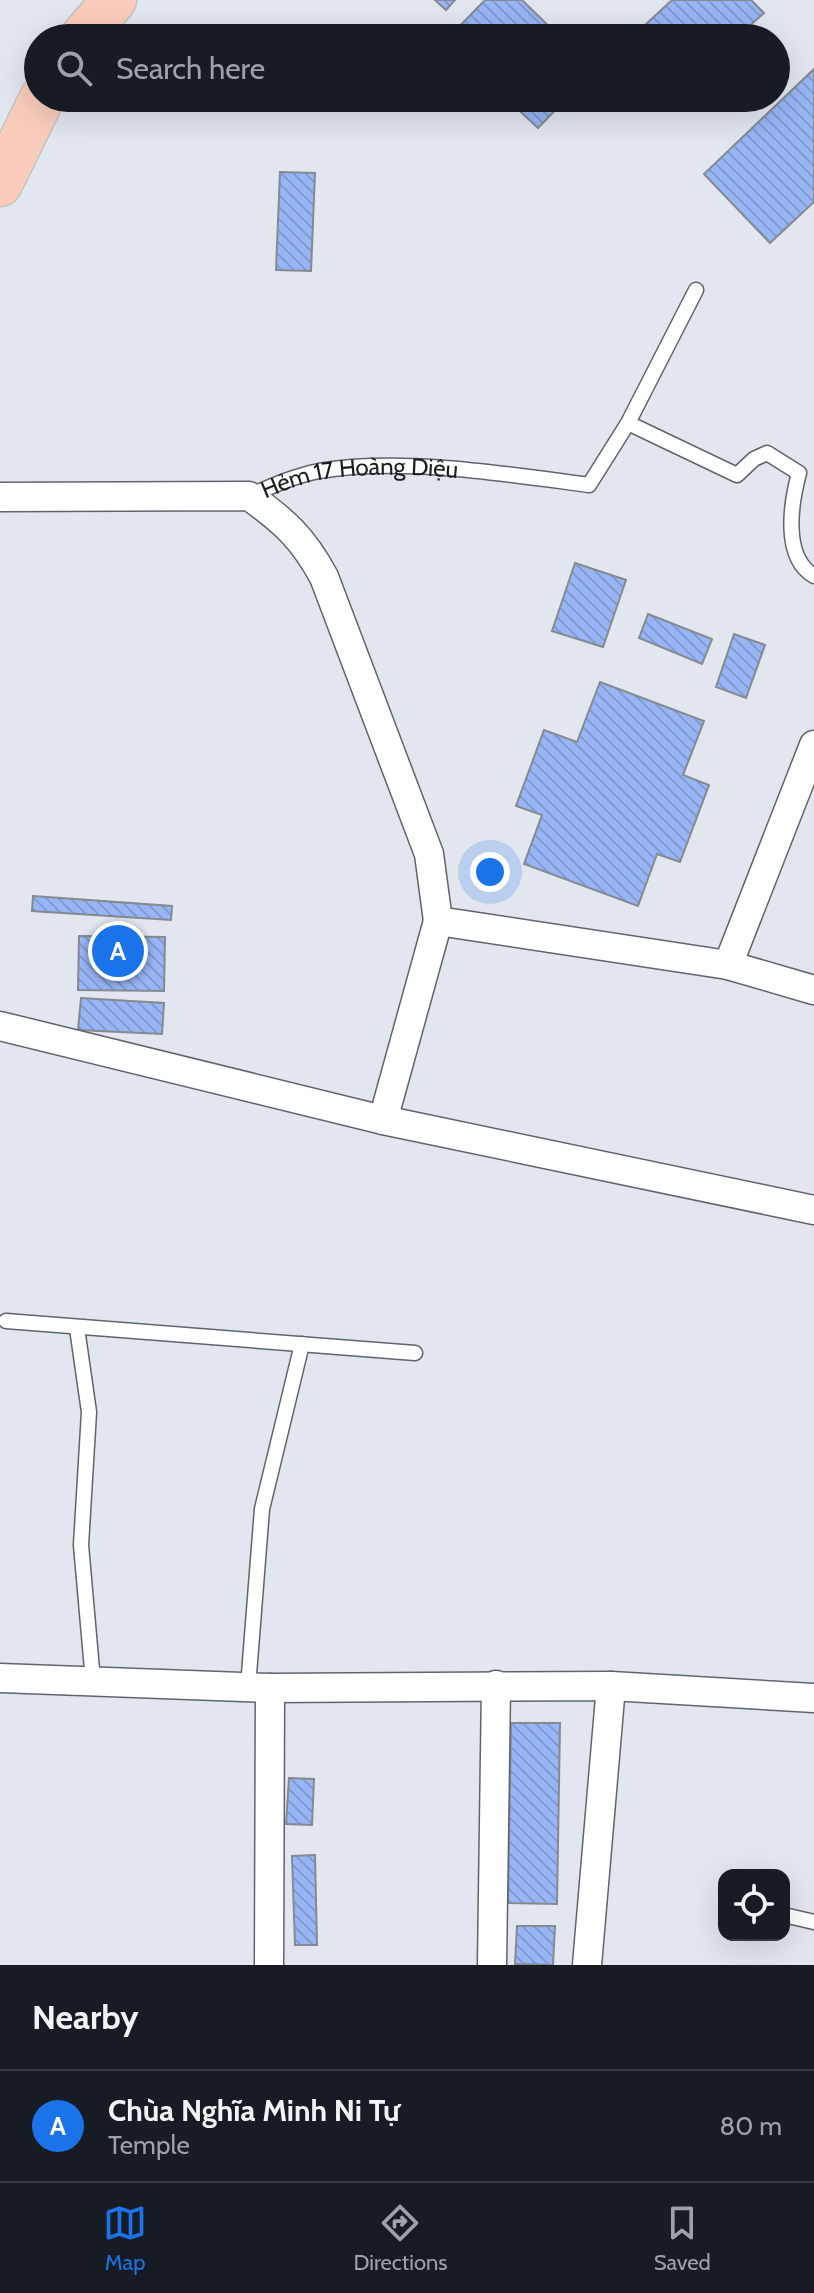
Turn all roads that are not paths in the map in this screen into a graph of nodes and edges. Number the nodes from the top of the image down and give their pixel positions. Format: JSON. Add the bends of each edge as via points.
{"nodes":[{"id":1,"x":114,"y":0,"type":"edge"},
{"id":2,"x":94,"y":24,"type":"edge"},
{"id":3,"x":35,"y":112,"type":"edge"},
{"id":4,"x":0,"y":184,"type":"edge"},
{"id":5,"x":696,"y":290,"type":"dead end"},
{"id":6,"x":628,"y":423,"type":"junction"},
{"id":7,"x":249,"y":496,"type":"junction"},
{"id":8,"x":0,"y":497,"type":"edge"},
{"id":9,"x":814,"y":576,"type":"edge"},
{"id":10,"x":814,"y":745,"type":"edge"},
{"id":11,"x":438,"y":921,"type":"junction"},
{"id":12,"x":728,"y":965,"type":"junction"},
{"id":13,"x":814,"y":990,"type":"edge"},
{"id":14,"x":0,"y":1026,"type":"edge"},
{"id":15,"x":383,"y":1120,"type":"junction"},
{"id":16,"x":814,"y":1210,"type":"edge"},
{"id":17,"x":6,"y":1321,"type":"dead end"},
{"id":18,"x":77,"y":1328,"type":"junction"},
{"id":19,"x":302,"y":1344,"type":"junction"},
{"id":20,"x":415,"y":1353,"type":"dead end"},
{"id":21,"x":0,"y":1678,"type":"edge"},
{"id":22,"x":93,"y":1681,"type":"junction"},
{"id":23,"x":496,"y":1685,"type":"junction"},
{"id":24,"x":611,"y":1686,"type":"junction"},
{"id":25,"x":259,"y":1687,"type":"junction"},
{"id":26,"x":814,"y":1698,"type":"edge"},
{"id":27,"x":790,"y":1916,"type":"edge"},
{"id":28,"x":814,"y":1922,"type":"edge"},
{"id":29,"x":269,"y":1965,"type":"edge"},
{"id":30,"x":492,"y":1965,"type":"edge"},
{"id":31,"x":587,"y":1965,"type":"edge"}],
"edges":[{"from":1,"to":2,"type":"main road"},
{"from":3,"to":4,"type":"main road"},
{"from":5,"to":6,"type":"lane"},
{"from":6,"to":7,"type":"lane","name":"Hẻm 17 Hoàng Diệu","via":[[589,485],[474,469],[319,471]]},
{"from":6,"to":9,"type":"lane","via":[[737,475],[767,453],[799,473],[790,506],[792,527],[802,565]]},
{"from":7,"to":8,"type":"street"},
{"from":7,"to":11,"type":"street","via":[[306,544],[324,577],[429,854]]},
{"from":10,"to":12,"type":"street"},
{"from":11,"to":12,"type":"street"},
{"from":11,"to":15,"type":"street"},
{"from":12,"to":13,"type":"street"},
{"from":14,"to":15,"type":"street"},
{"from":15,"to":16,"type":"street"},
{"from":17,"to":18,"type":"lane"},
{"from":18,"to":19,"type":"lane"},
{"from":18,"to":22,"type":"lane","via":[[89,1412],[81,1545]]},
{"from":19,"to":20,"type":"lane"},
{"from":19,"to":25,"type":"lane","via":[[262,1509]]},
{"from":21,"to":22,"type":"street"},
{"from":22,"to":25,"type":"street"},
{"from":23,"to":24,"type":"street"},
{"from":23,"to":25,"type":"street"},
{"from":23,"to":30,"type":"street"},
{"from":24,"to":26,"type":"street"},
{"from":24,"to":31,"type":"street"},
{"from":25,"to":29,"type":"street"},
{"from":27,"to":28,"type":"lane"}]}
